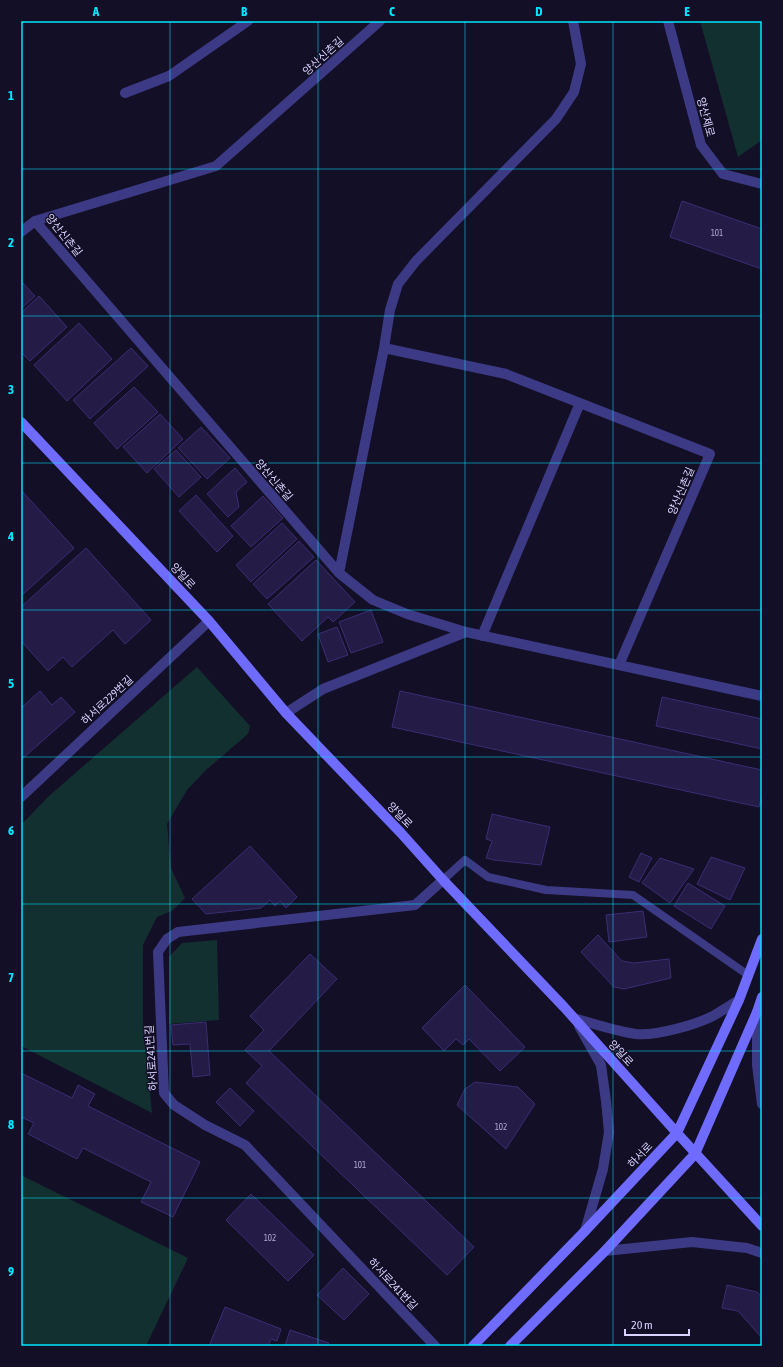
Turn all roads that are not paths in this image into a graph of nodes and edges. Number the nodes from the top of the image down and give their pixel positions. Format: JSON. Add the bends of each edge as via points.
{"nodes":[{"id":1,"x":248,"y":21,"type":"edge"},
{"id":2,"x":380,"y":21,"type":"edge"},
{"id":3,"x":573,"y":21,"type":"edge"},
{"id":4,"x":668,"y":21,"type":"edge"},
{"id":5,"x":125,"y":93,"type":"dead end"},
{"id":6,"x":762,"y":184,"type":"edge"},
{"id":7,"x":35,"y":220,"type":"junction"},
{"id":8,"x":21,"y":232,"type":"edge"},
{"id":9,"x":384,"y":348,"type":"junction"},
{"id":10,"x":580,"y":403,"type":"junction"},
{"id":11,"x":21,"y":422,"type":"edge"},
{"id":12,"x":339,"y":573,"type":"junction"},
{"id":13,"x":209,"y":621,"type":"junction"},
{"id":14,"x":466,"y":632,"type":"junction"},
{"id":15,"x":482,"y":636,"type":"junction"},
{"id":16,"x":619,"y":665,"type":"junction"},
{"id":17,"x":762,"y":696,"type":"edge"},
{"id":18,"x":286,"y":713,"type":"junction"},
{"id":19,"x":21,"y":797,"type":"edge"},
{"id":20,"x":443,"y":880,"type":"junction"},
{"id":21,"x":762,"y":939,"type":"edge"},
{"id":22,"x":748,"y":975,"type":"junction"},
{"id":23,"x":762,"y":997,"type":"edge"},
{"id":24,"x":739,"y":1000,"type":"junction"},
{"id":25,"x":757,"y":1012,"type":"junction"},
{"id":26,"x":574,"y":1018,"type":"junction"},
{"id":27,"x":762,"y":1104,"type":"edge"},
{"id":28,"x":677,"y":1133,"type":"junction"},
{"id":29,"x":695,"y":1154,"type":"junction"},
{"id":30,"x":762,"y":1226,"type":"edge"},
{"id":31,"x":585,"y":1231,"type":"junction"},
{"id":32,"x":605,"y":1251,"type":"junction"},
{"id":33,"x":762,"y":1252,"type":"edge"},
{"id":34,"x":435,"y":1346,"type":"edge"},
{"id":35,"x":473,"y":1346,"type":"edge"},
{"id":36,"x":510,"y":1346,"type":"edge"}],
"edges":[{"from":1,"to":5,"type":"street","via":[[169,76]]},
{"from":2,"to":7,"type":"street","name":"양산신촌길","via":[[216,166]]},
{"from":3,"to":9,"type":"street","via":[[581,64],[574,92],[556,119],[416,261],[398,284],[390,310]]},
{"from":4,"to":6,"type":"street","name":"양산제로","via":[[701,145],[724,174]]},
{"from":7,"to":8,"type":"street"},
{"from":7,"to":12,"type":"street","name":"양산신촌길"},
{"from":9,"to":10,"type":"street","name":"양산신촌길","via":[[506,374]]},
{"from":9,"to":12,"type":"street"},
{"from":10,"to":15,"type":"street"},
{"from":10,"to":16,"type":"street","name":"양산신촌길","via":[[710,454]]},
{"from":11,"to":13,"type":"main road","name":"양일로"},
{"from":12,"to":14,"type":"street","name":"양산신촌길","via":[[373,600],[407,614]]},
{"from":13,"to":18,"type":"main road","name":"양일로"},
{"from":13,"to":19,"type":"street","name":"하서로229번길"},
{"from":14,"to":15,"type":"street","name":"양산신촌길"},
{"from":14,"to":18,"type":"street","via":[[323,689]]},
{"from":15,"to":16,"type":"street","name":"양산신촌길"},
{"from":16,"to":17,"type":"street","name":"양산신촌길"},
{"from":18,"to":20,"type":"main road","name":"양일로"},
{"from":20,"to":22,"type":"lane","via":[[465,860],[488,877],[546,890],[633,895]]},
{"from":20,"to":26,"type":"main road","name":"양일로"},
{"from":20,"to":34,"type":"street","name":"하서로241번길","via":[[415,905],[178,932],[167,939],[158,952],[164,1093],[174,1105],[205,1125],[245,1145]]},
{"from":21,"to":22,"type":"main road","name":"하서로"},
{"from":22,"to":24,"type":"main road","name":"하서로"},
{"from":23,"to":25,"type":"main road"},
{"from":24,"to":26,"type":"street","via":[[712,1016],[663,1032],[638,1034]]},
{"from":24,"to":28,"type":"main road","name":"하서로"},
{"from":25,"to":27,"type":"street","via":[[757,1065]]},
{"from":25,"to":29,"type":"main road"},
{"from":26,"to":28,"type":"main road","name":"양일로"},
{"from":26,"to":31,"type":"street","via":[[601,1065],[609,1132],[603,1169]]},
{"from":28,"to":29,"type":"main road","name":"양일로"},
{"from":28,"to":31,"type":"main road","name":"하서로"},
{"from":29,"to":30,"type":"main road","name":"양일로"},
{"from":29,"to":32,"type":"main road"},
{"from":31,"to":35,"type":"main road","name":"하서로"},
{"from":32,"to":33,"type":"street","via":[[692,1242]]},
{"from":32,"to":36,"type":"main road"}]}
